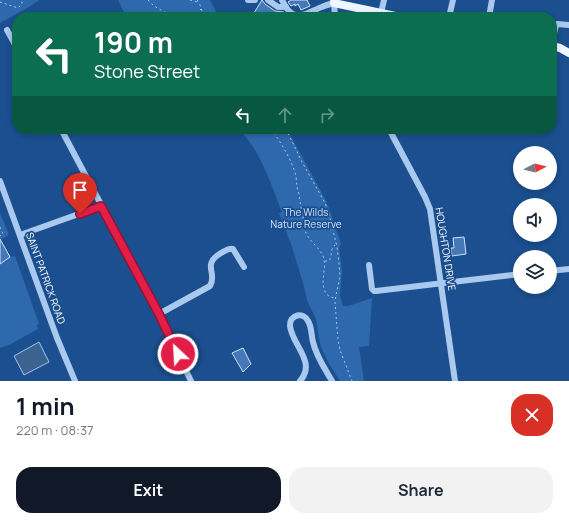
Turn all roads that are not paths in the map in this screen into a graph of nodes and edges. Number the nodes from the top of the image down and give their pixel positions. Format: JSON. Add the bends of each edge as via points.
{"nodes":[{"id":1,"x":248,"y":0,"type":"edge"},
{"id":2,"x":254,"y":0,"type":"edge"},
{"id":3,"x":268,"y":0,"type":"edge"},
{"id":4,"x":282,"y":0,"type":"edge"},
{"id":5,"x":384,"y":0,"type":"edge"},
{"id":6,"x":453,"y":0,"type":"edge"},
{"id":7,"x":492,"y":0,"type":"edge"},
{"id":8,"x":334,"y":2,"type":"edge"},
{"id":9,"x":286,"y":7,"type":"junction"},
{"id":10,"x":290,"y":12,"type":"edge"},
{"id":11,"x":309,"y":12,"type":"edge"},
{"id":12,"x":335,"y":12,"type":"edge"},
{"id":13,"x":377,"y":12,"type":"edge"},
{"id":14,"x":381,"y":12,"type":"edge"},
{"id":15,"x":450,"y":12,"type":"edge"},
{"id":16,"x":490,"y":12,"type":"edge"},
{"id":17,"x":557,"y":24,"type":"edge"},
{"id":18,"x":569,"y":25,"type":"edge"},
{"id":19,"x":7,"y":30,"type":"dead end"},
{"id":20,"x":12,"y":39,"type":"edge"},
{"id":21,"x":557,"y":47,"type":"edge"},
{"id":22,"x":557,"y":47,"type":"edge"},
{"id":23,"x":569,"y":47,"type":"edge"},
{"id":24,"x":569,"y":52,"type":"edge"},
{"id":25,"x":64,"y":134,"type":"edge"},
{"id":26,"x":392,"y":134,"type":"edge"},
{"id":27,"x":0,"y":181,"type":"edge"},
{"id":28,"x":101,"y":206,"type":"junction"},
{"id":29,"x":20,"y":235,"type":"junction"},
{"id":30,"x":369,"y":265,"type":"dead end"},
{"id":31,"x":244,"y":267,"type":"dead end"},
{"id":32,"x":569,"y":269,"type":"edge"},
{"id":33,"x":557,"y":270,"type":"edge"},
{"id":34,"x":513,"y":275,"type":"edge"},
{"id":35,"x":441,"y":283,"type":"junction"},
{"id":36,"x":159,"y":314,"type":"junction"},
{"id":37,"x":75,"y":381,"type":"edge"},
{"id":38,"x":191,"y":381,"type":"edge"},
{"id":39,"x":300,"y":381,"type":"edge"},
{"id":40,"x":332,"y":381,"type":"edge"},
{"id":41,"x":455,"y":381,"type":"edge"}],
"edges":[{"from":1,"to":2,"type":"street"},
{"from":3,"to":9,"type":"street","via":[[278,7]]},
{"from":4,"to":9,"type":"street"},
{"from":5,"to":14,"type":"street"},
{"from":6,"to":15,"type":"street"},
{"from":7,"to":16,"type":"street"},
{"from":8,"to":11,"type":"street"},
{"from":8,"to":12,"type":"street"},
{"from":8,"to":13,"type":"main road"},
{"from":9,"to":10,"type":"street"},
{"from":17,"to":18,"type":"street"},
{"from":19,"to":20,"type":"street"},
{"from":21,"to":23,"type":"main road"},
{"from":22,"to":24,"type":"main road"},
{"from":25,"to":28,"type":"street"},
{"from":26,"to":35,"type":"street","name":"HOUGHTON DRIVE","via":[[430,209]]},
{"from":27,"to":29,"type":"street","name":"SAINT PATRICK ROAD"},
{"from":28,"to":29,"type":"street"},
{"from":28,"to":36,"type":"street"},
{"from":29,"to":37,"type":"street","name":"SAINT PATRICK ROAD"},
{"from":30,"to":35,"type":"street","via":[[374,291]]},
{"from":31,"to":36,"type":"street","via":[[232,249],[228,249],[212,260],[210,286]]},
{"from":32,"to":33,"type":"street"},
{"from":34,"to":35,"type":"street"},
{"from":35,"to":41,"type":"street","name":"HOUGHTON DRIVE"},
{"from":36,"to":38,"type":"street"},
{"from":39,"to":40,"type":"street","via":[[306,363],[290,324],[294,317],[301,315],[310,324],[317,355]]}]}
